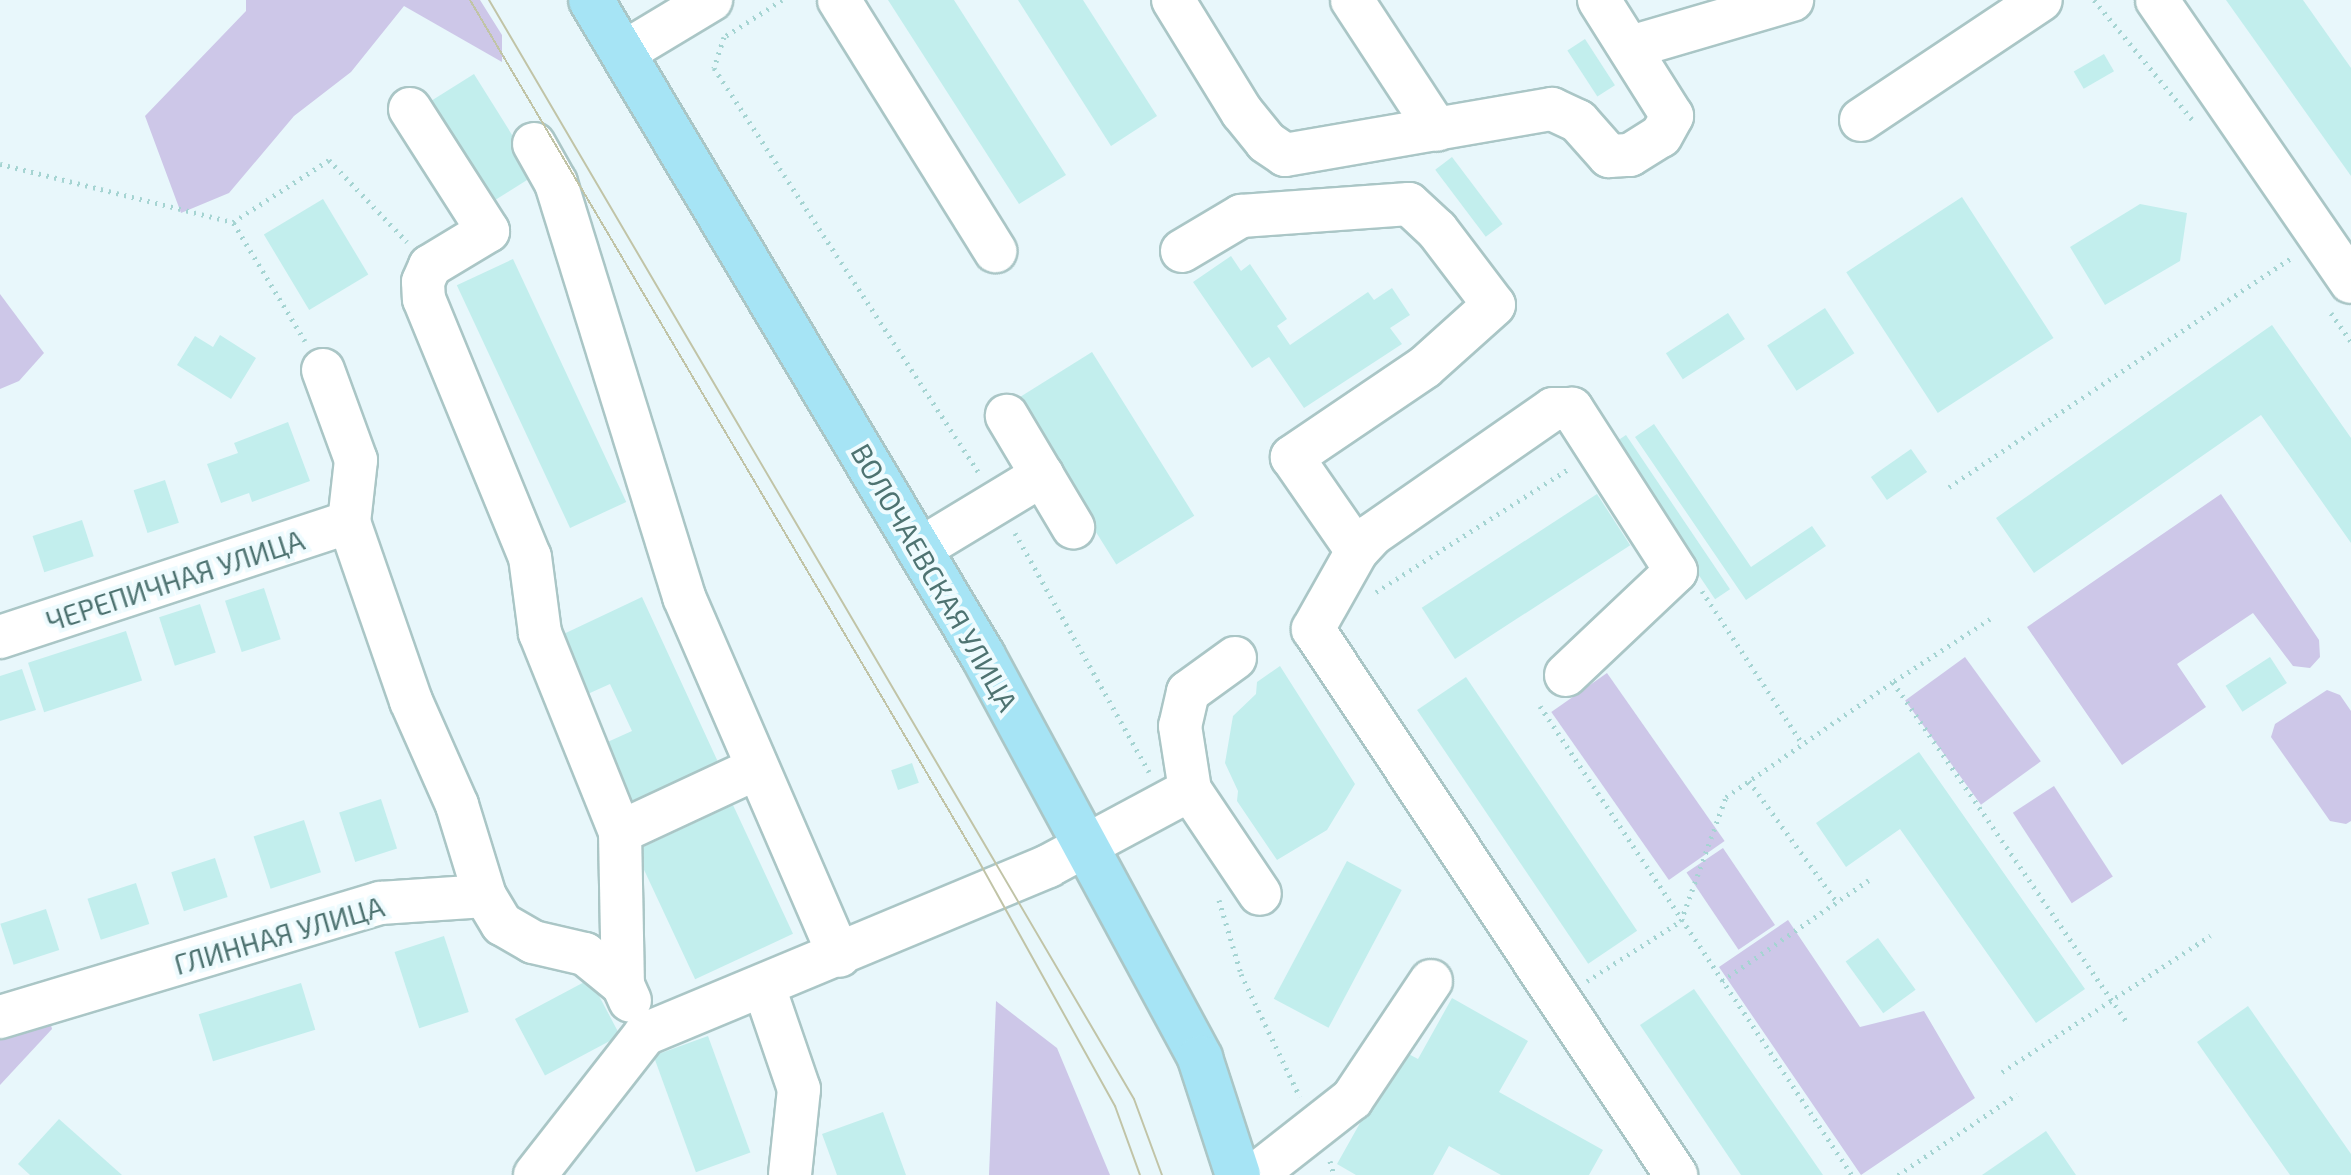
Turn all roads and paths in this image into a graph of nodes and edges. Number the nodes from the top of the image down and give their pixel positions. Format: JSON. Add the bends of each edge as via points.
{"nodes":[{"id":1,"x":591,"y":0,"type":"edge"},
{"id":2,"x":711,"y":0,"type":"edge"},
{"id":3,"x":782,"y":0,"type":"edge"},
{"id":4,"x":839,"y":0,"type":"edge"},
{"id":5,"x":1173,"y":0,"type":"edge"},
{"id":6,"x":1352,"y":0,"type":"edge"},
{"id":7,"x":1599,"y":0,"type":"edge"},
{"id":8,"x":1792,"y":0,"type":"edge"},
{"id":9,"x":2094,"y":0,"type":"edge"},
{"id":10,"x":2157,"y":0,"type":"edge"},
{"id":11,"x":2031,"y":2,"type":"edge"},
{"id":12,"x":1631,"y":47,"type":"junction"},
{"id":13,"x":623,"y":53,"type":"junction"},
{"id":14,"x":410,"y":109,"type":"dead end"},
{"id":15,"x":1861,"y":120,"type":"dead end"},
{"id":16,"x":1437,"y":130,"type":"junction"},
{"id":17,"x":2201,"y":131,"type":"dead end"},
{"id":18,"x":534,"y":144,"type":"dead end"},
{"id":19,"x":0,"y":164,"type":"edge"},
{"id":20,"x":233,"y":222,"type":"junction"},
{"id":21,"x":995,"y":251,"type":"dead end"},
{"id":22,"x":1182,"y":251,"type":"dead end"},
{"id":23,"x":2293,"y":257,"type":"dead end"},
{"id":24,"x":430,"y":266,"type":"junction"},
{"id":25,"x":2351,"y":282,"type":"edge"},
{"id":26,"x":323,"y":370,"type":"joint"},
{"id":27,"x":1007,"y":416,"type":"dead end"},
{"id":28,"x":1579,"y":463,"type":"dead end"},
{"id":29,"x":1042,"y":475,"type":"junction"},
{"id":30,"x":1949,"y":487,"type":"dead end"},
{"id":31,"x":997,"y":502,"type":"junction"},
{"id":32,"x":349,"y":522,"type":"junction"},
{"id":33,"x":1073,"y":527,"type":"dead end"},
{"id":34,"x":920,"y":549,"type":"junction"},
{"id":35,"x":1357,"y":551,"type":"junction"},
{"id":36,"x":1700,"y":589,"type":"dead end"},
{"id":37,"x":1373,"y":595,"type":"dead end"},
{"id":38,"x":1990,"y":619,"type":"dead end"},
{"id":39,"x":0,"y":637,"type":"edge"},
{"id":40,"x":1235,"y":658,"type":"dead end"},
{"id":41,"x":1893,"y":682,"type":"junction"},
{"id":42,"x":1553,"y":690,"type":"joint"},
{"id":43,"x":1802,"y":743,"type":"junction"},
{"id":44,"x":757,"y":768,"type":"junction"},
{"id":45,"x":1749,"y":781,"type":"junction"},
{"id":46,"x":1178,"y":797,"type":"junction"},
{"id":47,"x":620,"y":832,"type":"junction"},
{"id":48,"x":1087,"y":847,"type":"junction"},
{"id":49,"x":1869,"y":880,"type":"dead end"},
{"id":50,"x":1215,"y":888,"type":"dead end"},
{"id":51,"x":1260,"y":894,"type":"dead end"},
{"id":52,"x":485,"y":896,"type":"junction"},
{"id":53,"x":1837,"y":902,"type":"junction"},
{"id":54,"x":1681,"y":921,"type":"junction"},
{"id":55,"x":2210,"y":936,"type":"dead end"},
{"id":56,"x":839,"y":956,"type":"junction"},
{"id":57,"x":1431,"y":981,"type":"dead end"},
{"id":58,"x":1722,"y":981,"type":"junction"},
{"id":59,"x":623,"y":985,"type":"junction"},
{"id":60,"x":764,"y":987,"type":"junction"},
{"id":61,"x":1559,"y":999,"type":"junction"},
{"id":62,"x":2112,"y":1001,"type":"junction"},
{"id":63,"x":0,"y":1017,"type":"edge"},
{"id":64,"x":2127,"y":1023,"type":"dead end"},
{"id":65,"x":645,"y":1034,"type":"junction"},
{"id":66,"x":2002,"y":1072,"type":"dead end"},
{"id":67,"x":2017,"y":1094,"type":"dead end"},
{"id":68,"x":1316,"y":1130,"type":"junction"},
{"id":69,"x":535,"y":1175,"type":"edge"},
{"id":70,"x":790,"y":1175,"type":"edge"},
{"id":71,"x":1238,"y":1175,"type":"edge"},
{"id":72,"x":1255,"y":1175,"type":"edge"},
{"id":73,"x":1334,"y":1175,"type":"edge"},
{"id":74,"x":1676,"y":1175,"type":"edge"},
{"id":75,"x":1852,"y":1175,"type":"edge"},
{"id":76,"x":1898,"y":1175,"type":"edge"}],
"edges":[{"from":1,"to":13,"type":"main road","name":"ВОЛОЧАЕВСКАЯ УЛИЦА"},
{"from":2,"to":13,"type":"street"},
{"from":3,"to":31,"type":"path","via":[[724,37],[714,68]]},
{"from":4,"to":21,"type":"street"},
{"from":5,"to":16,"type":"street","via":[[1242,112],[1266,142],[1285,155]]},
{"from":6,"to":16,"type":"street"},
{"from":7,"to":12,"type":"street"},
{"from":8,"to":12,"type":"street"},
{"from":9,"to":17,"type":"path"},
{"from":10,"to":25,"type":"street"},
{"from":11,"to":15,"type":"street"},
{"from":12,"to":16,"type":"street","via":[[1672,116],[1661,136],[1630,155],[1609,156],[1578,121],[1552,109]]},
{"from":13,"to":34,"type":"main road","name":"ВОЛОЧАЕВСКАЯ УЛИЦА"},
{"from":14,"to":24,"type":"street","via":[[488,231]]},
{"from":18,"to":44,"type":"street","via":[[556,183],[684,597]]},
{"from":19,"to":20,"type":"path"},
{"from":20,"to":24,"type":"path","via":[[329,160]]},
{"from":20,"to":26,"type":"path"},
{"from":22,"to":35,"type":"street","via":[[1241,216],[1409,204],[1437,230],[1494,305],[1425,367],[1292,457]]},
{"from":23,"to":30,"type":"path"},
{"from":24,"to":47,"type":"street","via":[[423,282],[424,299],[530,557],[540,633]]},
{"from":26,"to":32,"type":"street","via":[[356,460]]},
{"from":27,"to":29,"type":"street"},
{"from":28,"to":37,"type":"path"},
{"from":29,"to":31,"type":"street"},
{"from":29,"to":33,"type":"street"},
{"from":31,"to":34,"type":"street"},
{"from":31,"to":46,"type":"path"},
{"from":32,"to":39,"type":"street","name":"ЧЕРЕПИЧНАЯ УЛИЦА"},
{"from":32,"to":52,"type":"street","via":[[411,701],[457,805]]},
{"from":34,"to":48,"type":"main road","name":"ВОЛОЧАЕВСКАЯ УЛИЦА"},
{"from":35,"to":42,"type":"street","via":[[1553,409],[1572,409],[1676,571]]},
{"from":35,"to":61,"type":"street","via":[[1313,629]]},
{"from":36,"to":43,"type":"path"},
{"from":38,"to":41,"type":"path"},
{"from":40,"to":46,"type":"street","via":[[1188,692],[1180,726]]},
{"from":41,"to":43,"type":"path"},
{"from":41,"to":62,"type":"path"},
{"from":42,"to":54,"type":"path"},
{"from":43,"to":45,"type":"path"},
{"from":44,"to":47,"type":"street"},
{"from":44,"to":56,"type":"street"},
{"from":45,"to":53,"type":"path"},
{"from":45,"to":54,"type":"path","via":[[1726,797]]},
{"from":46,"to":48,"type":"street"},
{"from":46,"to":51,"type":"street"},
{"from":47,"to":59,"type":"street"},
{"from":48,"to":56,"type":"street"},
{"from":48,"to":71,"type":"main road","name":"ВОЛОЧАЕВСКАЯ УЛИЦА","via":[[1200,1058]]},
{"from":49,"to":53,"type":"path"},
{"from":50,"to":68,"type":"path","via":[[1241,974]]},
{"from":52,"to":59,"type":"street","via":[[502,924],[533,942],[585,954]]},
{"from":52,"to":63,"type":"street","name":"ГЛИННАЯ УЛИЦА","via":[[380,903]]},
{"from":53,"to":58,"type":"path"},
{"from":54,"to":58,"type":"path"},
{"from":54,"to":61,"type":"path"},
{"from":55,"to":62,"type":"path"},
{"from":56,"to":60,"type":"street"},
{"from":57,"to":68,"type":"street","via":[[1352,1099]]},
{"from":58,"to":75,"type":"path"},
{"from":59,"to":65,"type":"street"},
{"from":60,"to":65,"type":"street"},
{"from":60,"to":70,"type":"street","via":[[799,1089]]},
{"from":61,"to":74,"type":"street"},
{"from":62,"to":64,"type":"path"},
{"from":62,"to":66,"type":"path"},
{"from":65,"to":69,"type":"street"},
{"from":67,"to":76,"type":"path"},
{"from":68,"to":72,"type":"street"},
{"from":68,"to":73,"type":"path"}]}
